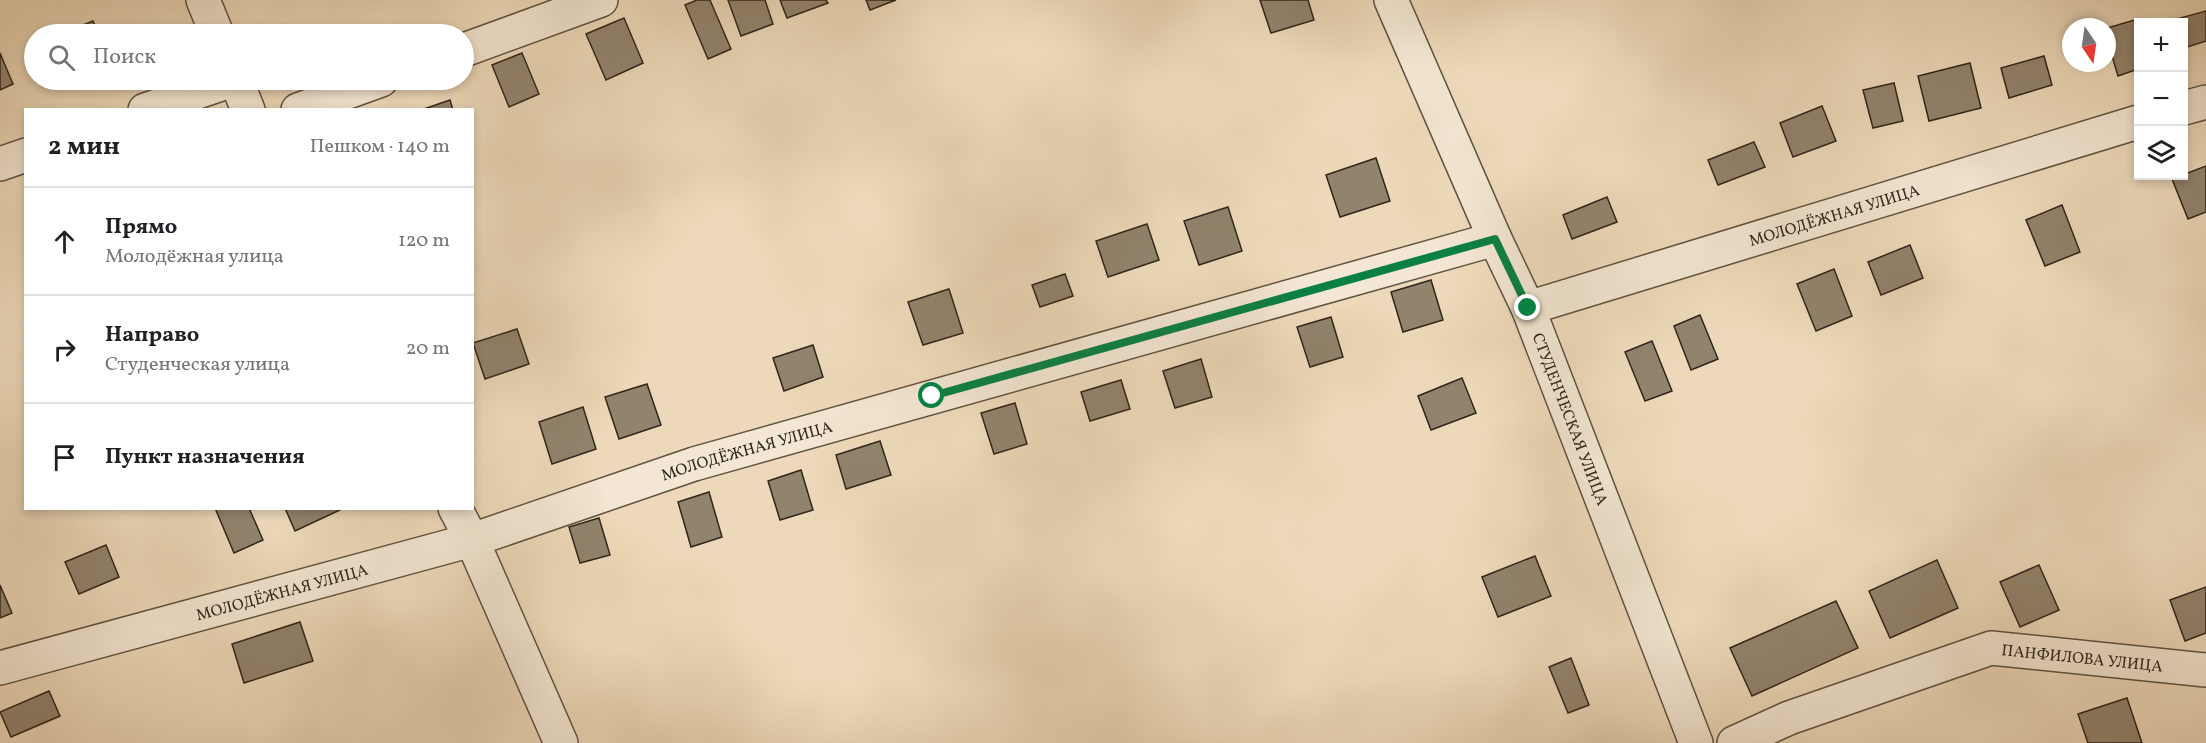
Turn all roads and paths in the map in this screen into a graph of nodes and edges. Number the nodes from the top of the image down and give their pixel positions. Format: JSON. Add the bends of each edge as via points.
{"nodes":[{"id":1,"x":203,"y":0,"type":"edge"},
{"id":2,"x":601,"y":0,"type":"edge"},
{"id":3,"x":1391,"y":0,"type":"edge"},
{"id":4,"x":214,"y":24,"type":"edge"},
{"id":5,"x":474,"y":46,"type":"edge"},
{"id":6,"x":204,"y":90,"type":"edge"},
{"id":7,"x":239,"y":90,"type":"edge"},
{"id":8,"x":353,"y":90,"type":"edge"},
{"id":9,"x":2206,"y":102,"type":"edge"},
{"id":10,"x":2188,"y":107,"type":"edge"},
{"id":11,"x":151,"y":108,"type":"edge"},
{"id":12,"x":247,"y":108,"type":"edge"},
{"id":13,"x":304,"y":108,"type":"edge"},
{"id":14,"x":2134,"y":124,"type":"edge"},
{"id":15,"x":24,"y":155,"type":"edge"},
{"id":16,"x":0,"y":164,"type":"edge"},
{"id":17,"x":1495,"y":239,"type":"junction"},
{"id":18,"x":1528,"y":308,"type":"junction"},
{"id":19,"x":456,"y":510,"type":"edge"},
{"id":20,"x":472,"y":540,"type":"junction"},
{"id":21,"x":0,"y":668,"type":"edge"},
{"id":22,"x":2206,"y":670,"type":"edge"},
{"id":23,"x":561,"y":743,"type":"edge"},
{"id":24,"x":1696,"y":743,"type":"edge"},
{"id":25,"x":1734,"y":743,"type":"edge"}],
"edges":[{"from":1,"to":4,"type":"street"},
{"from":2,"to":5,"type":"street"},
{"from":3,"to":17,"type":"street","name":"СТУДЕНЧЕСКАЯ УЛИЦА"},
{"from":6,"to":11,"type":"street"},
{"from":7,"to":12,"type":"street"},
{"from":8,"to":13,"type":"street"},
{"from":9,"to":10,"type":"street"},
{"from":14,"to":18,"type":"street","name":"МОЛОДЁЖНАЯ УЛИЦА"},
{"from":15,"to":16,"type":"street"},
{"from":17,"to":18,"type":"street","name":"СТУДЕНЧЕСКАЯ УЛИЦА"},
{"from":17,"to":20,"type":"street","name":"МОЛОДЁЖНАЯ УЛИЦА","via":[[694,464]]},
{"from":18,"to":24,"type":"street","name":"СТУДЕНЧЕСКАЯ УЛИЦА"},
{"from":19,"to":20,"type":"street"},
{"from":20,"to":21,"type":"street","name":"МОЛОДЁЖНАЯ УЛИЦА"},
{"from":20,"to":23,"type":"street"},
{"from":22,"to":25,"type":"street","name":"ПАНФИЛОВА УЛИЦА","via":[[1990,648],[1789,717]]}]}
